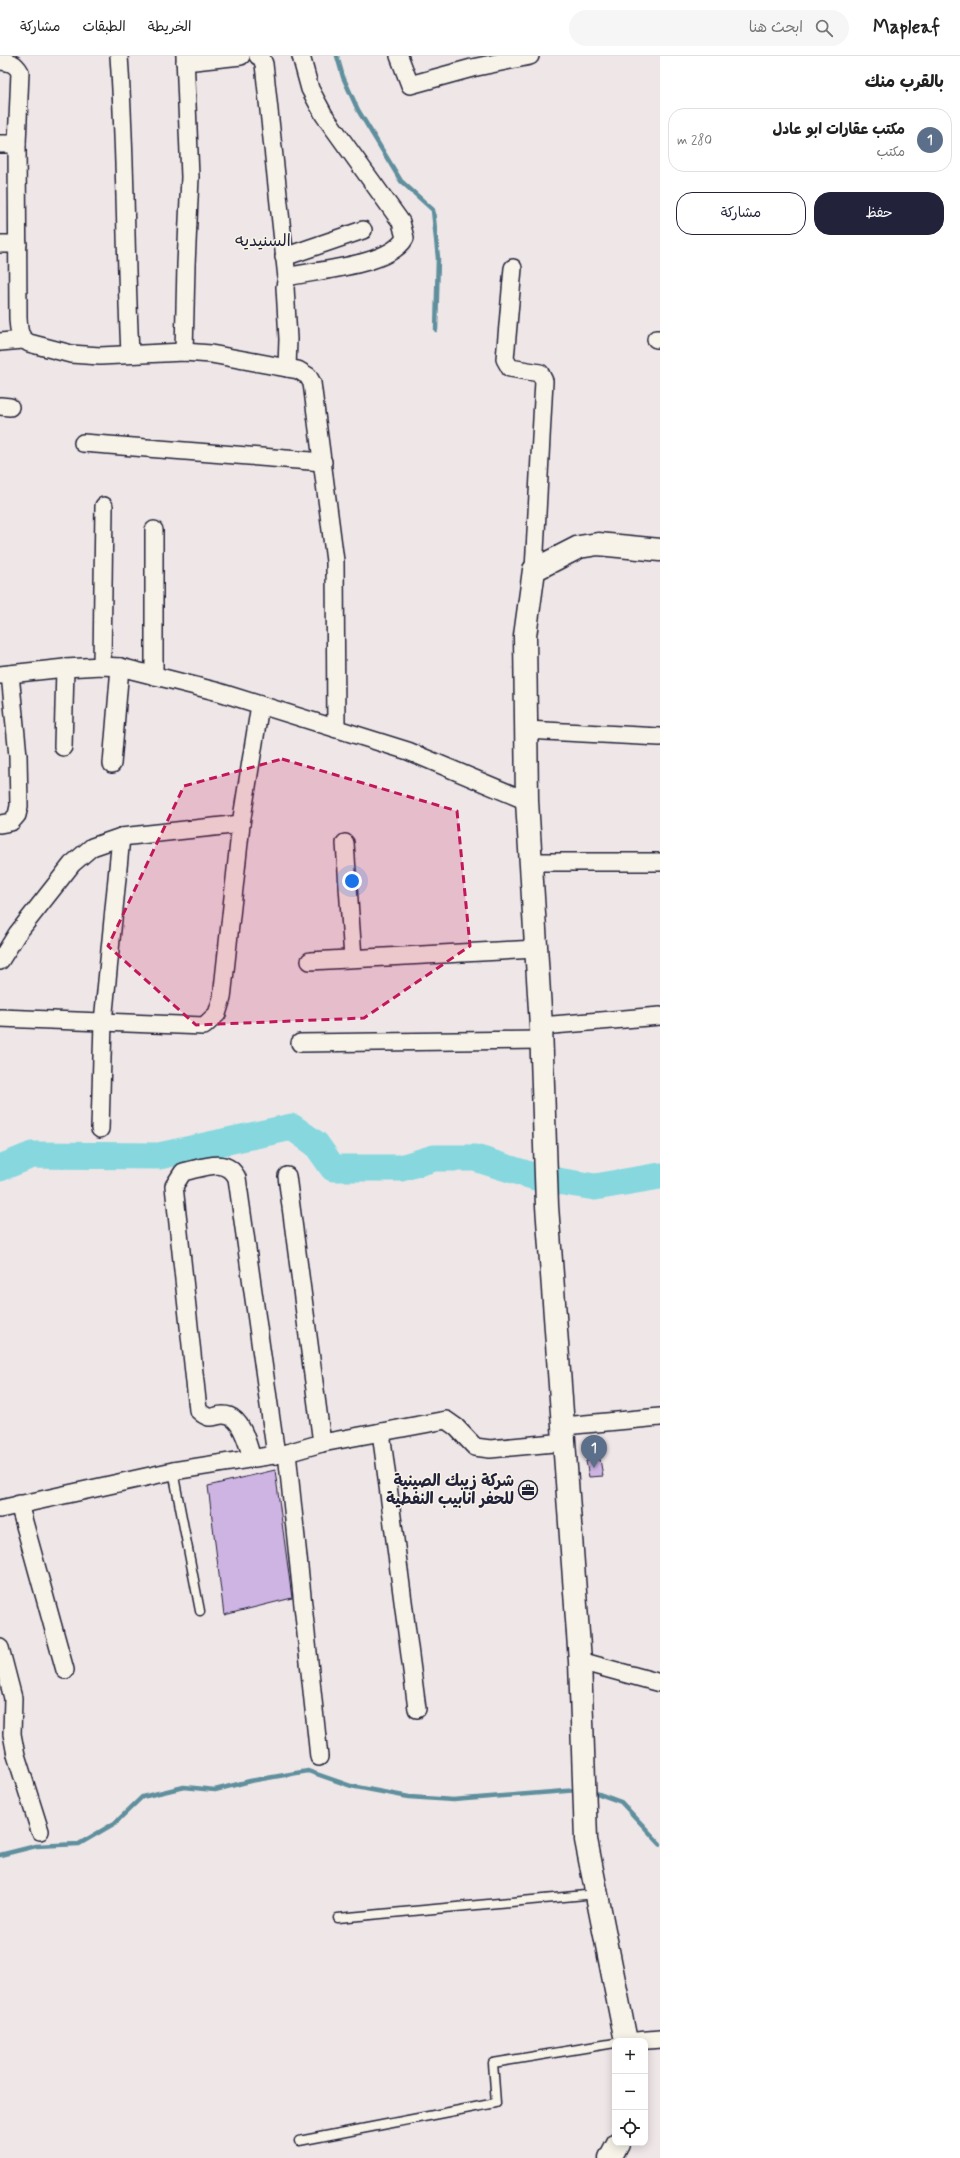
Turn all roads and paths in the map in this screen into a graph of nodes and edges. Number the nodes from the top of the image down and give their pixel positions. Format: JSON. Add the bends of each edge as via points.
{"nodes":[{"id":1,"x":119,"y":56,"type":"edge"},
{"id":2,"x":241,"y":56,"type":"edge"},
{"id":3,"x":263,"y":56,"type":"edge"},
{"id":4,"x":301,"y":56,"type":"edge"},
{"id":5,"x":399,"y":56,"type":"edge"},
{"id":6,"x":530,"y":56,"type":"edge"},
{"id":7,"x":185,"y":59,"type":"edge"},
{"id":8,"x":0,"y":61,"type":"edge"},
{"id":9,"x":0,"y":144,"type":"edge"},
{"id":10,"x":17,"y":144,"type":"junction"},
{"id":11,"x":363,"y":230,"type":"dead end"},
{"id":12,"x":0,"y":244,"type":"edge"},
{"id":13,"x":18,"y":244,"type":"junction"},
{"id":14,"x":284,"y":257,"type":"junction"},
{"id":15,"x":513,"y":268,"type":"dead end"},
{"id":16,"x":287,"y":278,"type":"junction"},
{"id":17,"x":23,"y":340,"type":"junction"},
{"id":18,"x":0,"y":342,"type":"edge"},
{"id":19,"x":184,"y":352,"type":"junction"},
{"id":20,"x":130,"y":353,"type":"junction"},
{"id":21,"x":287,"y":368,"type":"junction"},
{"id":22,"x":83,"y":443,"type":"dead end"},
{"id":23,"x":323,"y":462,"type":"junction"},
{"id":24,"x":104,"y":506,"type":"dead end"},
{"id":25,"x":154,"y":530,"type":"dead end"},
{"id":26,"x":660,"y":550,"type":"edge"},
{"id":27,"x":534,"y":570,"type":"junction"},
{"id":28,"x":102,"y":666,"type":"junction"},
{"id":29,"x":120,"y":667,"type":"junction"},
{"id":30,"x":65,"y":668,"type":"junction"},
{"id":31,"x":5,"y":674,"type":"edge"},
{"id":32,"x":154,"y":676,"type":"junction"},
{"id":33,"x":260,"y":705,"type":"junction"},
{"id":34,"x":336,"y":729,"type":"junction"},
{"id":35,"x":526,"y":730,"type":"junction"},
{"id":36,"x":660,"y":737,"type":"edge"},
{"id":37,"x":63,"y":747,"type":"dead end"},
{"id":38,"x":112,"y":764,"type":"dead end"},
{"id":39,"x":527,"y":801,"type":"junction"},
{"id":40,"x":0,"y":824,"type":"edge"},
{"id":41,"x":241,"y":824,"type":"junction"},
{"id":42,"x":121,"y":837,"type":"junction"},
{"id":43,"x":345,"y":843,"type":"dead end"},
{"id":44,"x":531,"y":862,"type":"junction"},
{"id":45,"x":660,"y":862,"type":"edge"},
{"id":46,"x":536,"y":949,"type":"junction"},
{"id":47,"x":353,"y":958,"type":"junction"},
{"id":48,"x":0,"y":961,"type":"edge"},
{"id":49,"x":310,"y":961,"type":"dead end"},
{"id":50,"x":660,"y":1016,"type":"edge"},
{"id":51,"x":0,"y":1018,"type":"edge"},
{"id":52,"x":102,"y":1022,"type":"junction"},
{"id":53,"x":541,"y":1033,"type":"junction"},
{"id":54,"x":300,"y":1043,"type":"dead end"},
{"id":55,"x":100,"y":1129,"type":"dead end"},
{"id":56,"x":287,"y":1176,"type":"dead end"},
{"id":57,"x":660,"y":1417,"type":"edge"},
{"id":58,"x":381,"y":1432,"type":"junction"},
{"id":59,"x":565,"y":1434,"type":"junction"},
{"id":60,"x":322,"y":1443,"type":"junction"},
{"id":61,"x":281,"y":1454,"type":"junction"},
{"id":62,"x":252,"y":1458,"type":"junction"},
{"id":63,"x":173,"y":1471,"type":"junction"},
{"id":64,"x":20,"y":1504,"type":"junction"},
{"id":65,"x":0,"y":1509,"type":"edge"},
{"id":66,"x":200,"y":1611,"type":"dead end"},
{"id":67,"x":0,"y":1648,"type":"edge"},
{"id":68,"x":580,"y":1661,"type":"junction"},
{"id":69,"x":65,"y":1670,"type":"dead end"},
{"id":70,"x":660,"y":1683,"type":"edge"},
{"id":71,"x":417,"y":1709,"type":"dead end"},
{"id":72,"x":319,"y":1757,"type":"dead end"},
{"id":73,"x":40,"y":1831,"type":"dead end"},
{"id":74,"x":597,"y":1894,"type":"junction"},
{"id":75,"x":338,"y":1918,"type":"dead end"},
{"id":76,"x":625,"y":2038,"type":"edge"},
{"id":77,"x":660,"y":2039,"type":"edge"},
{"id":78,"x":648,"y":2040,"type":"edge"},
{"id":79,"x":612,"y":2043,"type":"edge"},
{"id":80,"x":299,"y":2141,"type":"dead end"},
{"id":81,"x":616,"y":2146,"type":"edge"},
{"id":82,"x":610,"y":2158,"type":"edge"}],
"edges":[{"from":1,"to":20,"type":"street","via":[[126,168]]},
{"from":2,"to":7,"type":"street"},
{"from":3,"to":14,"type":"street"},
{"from":4,"to":16,"type":"street","via":[[310,89],[324,115],[401,222],[405,238],[401,246],[358,265]]},
{"from":5,"to":6,"type":"street","via":[[410,85]]},
{"from":7,"to":19,"type":"street","via":[[190,177]]},
{"from":8,"to":10,"type":"street","via":[[16,65],[20,72]]},
{"from":9,"to":10,"type":"street"},
{"from":10,"to":13,"type":"street"},
{"from":11,"to":14,"type":"street"},
{"from":12,"to":13,"type":"street"},
{"from":13,"to":17,"type":"street","via":[[18,318],[19,334]]},
{"from":14,"to":16,"type":"street"},
{"from":15,"to":27,"type":"street","via":[[505,360],[510,368],[540,373],[544,381]]},
{"from":16,"to":21,"type":"street"},
{"from":17,"to":18,"type":"street"},
{"from":17,"to":20,"type":"street","via":[[71,354],[100,356]]},
{"from":19,"to":20,"type":"street"},
{"from":19,"to":21,"type":"street","via":[[219,355]]},
{"from":21,"to":23,"type":"street","via":[[298,370],[308,376],[312,383]]},
{"from":22,"to":23,"type":"street"},
{"from":23,"to":34,"type":"street","via":[[335,561]]},
{"from":24,"to":28,"type":"street"},
{"from":25,"to":32,"type":"street"},
{"from":26,"to":27,"type":"main road","via":[[598,544],[579,547]]},
{"from":27,"to":35,"type":"main road","via":[[525,636]]},
{"from":28,"to":29,"type":"street"},
{"from":28,"to":30,"type":"street"},
{"from":29,"to":32,"type":"street"},
{"from":29,"to":38,"type":"street"},
{"from":30,"to":31,"type":"street"},
{"from":30,"to":37,"type":"street"},
{"from":31,"to":40,"type":"street","via":[[18,756],[19,806],[17,815],[11,822]]},
{"from":32,"to":33,"type":"street"},
{"from":33,"to":34,"type":"street"},
{"from":33,"to":41,"type":"street"},
{"from":34,"to":39,"type":"street","via":[[408,751]]},
{"from":35,"to":36,"type":"street"},
{"from":35,"to":39,"type":"main road"},
{"from":39,"to":44,"type":"main road"},
{"from":41,"to":42,"type":"street"},
{"from":41,"to":52,"type":"street","via":[[222,998],[217,1014],[204,1026]]},
{"from":42,"to":48,"type":"street","via":[[92,847],[72,864],[16,934]]},
{"from":42,"to":52,"type":"street"},
{"from":43,"to":47,"type":"street"},
{"from":44,"to":45,"type":"street"},
{"from":44,"to":46,"type":"main road"},
{"from":46,"to":47,"type":"street"},
{"from":46,"to":53,"type":"main road"},
{"from":47,"to":49,"type":"street"},
{"from":50,"to":53,"type":"street"},
{"from":51,"to":52,"type":"street"},
{"from":52,"to":55,"type":"street"},
{"from":53,"to":54,"type":"street"},
{"from":53,"to":59,"type":"main road","via":[[547,1206]]},
{"from":56,"to":60,"type":"street"},
{"from":57,"to":59,"type":"street"},
{"from":58,"to":59,"type":"street","via":[[446,1420],[456,1426],[475,1447],[490,1449]]},
{"from":58,"to":60,"type":"street"},
{"from":58,"to":71,"type":"street"},
{"from":59,"to":68,"type":"main road"},
{"from":60,"to":61,"type":"street"},
{"from":61,"to":62,"type":"street"},
{"from":61,"to":62,"type":"street","via":[[237,1178],[234,1170],[218,1164],[183,1172],[174,1186],[198,1410],[203,1416],[229,1416],[236,1421]]},
{"from":61,"to":72,"type":"street"},
{"from":62,"to":63,"type":"street"},
{"from":63,"to":64,"type":"street"},
{"from":63,"to":66,"type":"lane"},
{"from":64,"to":65,"type":"street"},
{"from":64,"to":69,"type":"street"},
{"from":67,"to":73,"type":"street","via":[[13,1698],[12,1734],[16,1755]]},
{"from":68,"to":70,"type":"street"},
{"from":68,"to":74,"type":"main road","via":[[586,1840]]},
{"from":74,"to":75,"type":"lane"},
{"from":74,"to":76,"type":"main road"},
{"from":77,"to":78,"type":"street"},
{"from":79,"to":80,"type":"lane","via":[[493,2063],[496,2103]]},
{"from":81,"to":82,"type":"main road"}]}
